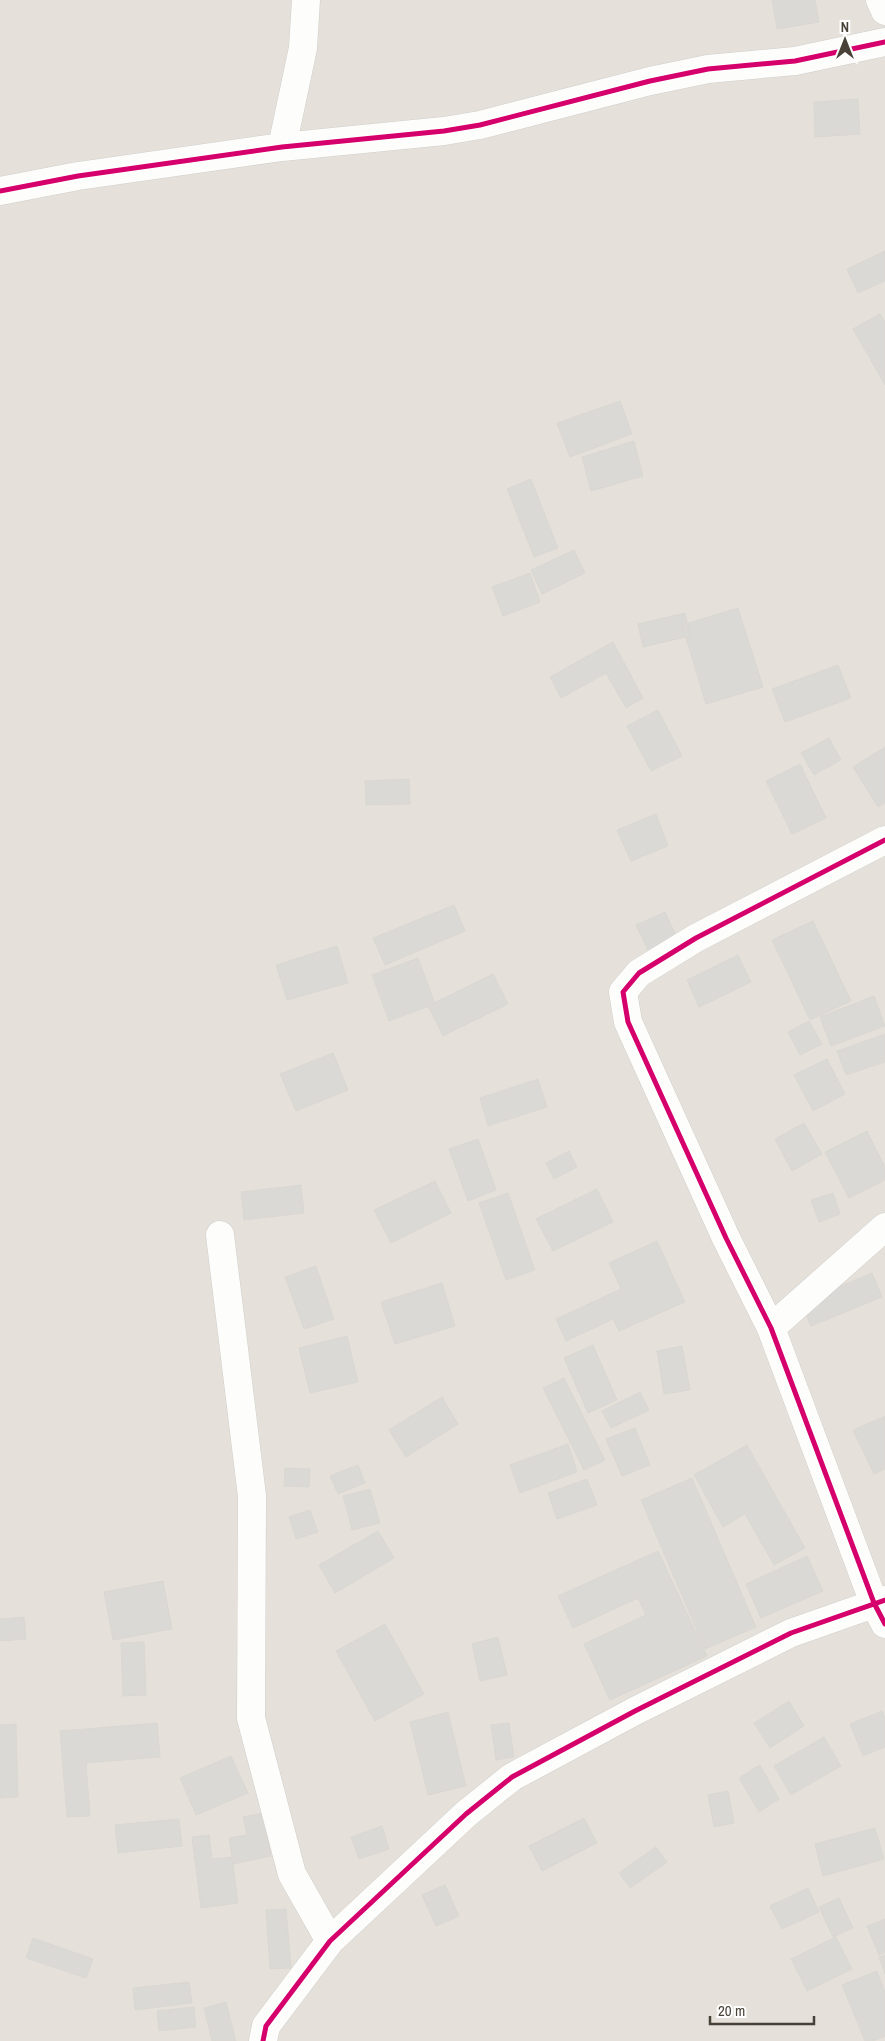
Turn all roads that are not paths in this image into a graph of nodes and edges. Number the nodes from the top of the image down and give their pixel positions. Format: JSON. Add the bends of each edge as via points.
{"nodes":[{"id":1,"x":306,"y":0,"type":"edge"},
{"id":2,"x":880,"y":0,"type":"edge"},
{"id":3,"x":885,"y":11,"type":"edge"},
{"id":4,"x":885,"y":42,"type":"edge"},
{"id":5,"x":282,"y":146,"type":"junction"},
{"id":6,"x":0,"y":191,"type":"edge"},
{"id":7,"x":885,"y":840,"type":"edge"},
{"id":8,"x":885,"y":1227,"type":"edge"},
{"id":9,"x":220,"y":1235,"type":"dead end"},
{"id":10,"x":771,"y":1328,"type":"junction"},
{"id":11,"x":881,"y":1609,"type":"edge"},
{"id":12,"x":330,"y":1941,"type":"junction"},
{"id":13,"x":263,"y":2041,"type":"edge"}],
"edges":[{"from":1,"to":5,"type":"street","via":[[303,48]]},
{"from":2,"to":3,"type":"street"},
{"from":4,"to":5,"type":"street","via":[[795,60],[708,69],[480,125]]},
{"from":5,"to":6,"type":"street","via":[[78,176]]},
{"from":7,"to":10,"type":"street","via":[[696,938],[639,973],[623,992],[628,1022],[726,1238]]},
{"from":8,"to":10,"type":"street"},
{"from":9,"to":12,"type":"street","via":[[252,1496],[251,1718],[292,1874]]},
{"from":10,"to":11,"type":"street"},
{"from":11,"to":12,"type":"street","via":[[791,1633],[512,1777],[466,1814]]},
{"from":12,"to":13,"type":"street","via":[[266,2026]]}]}
